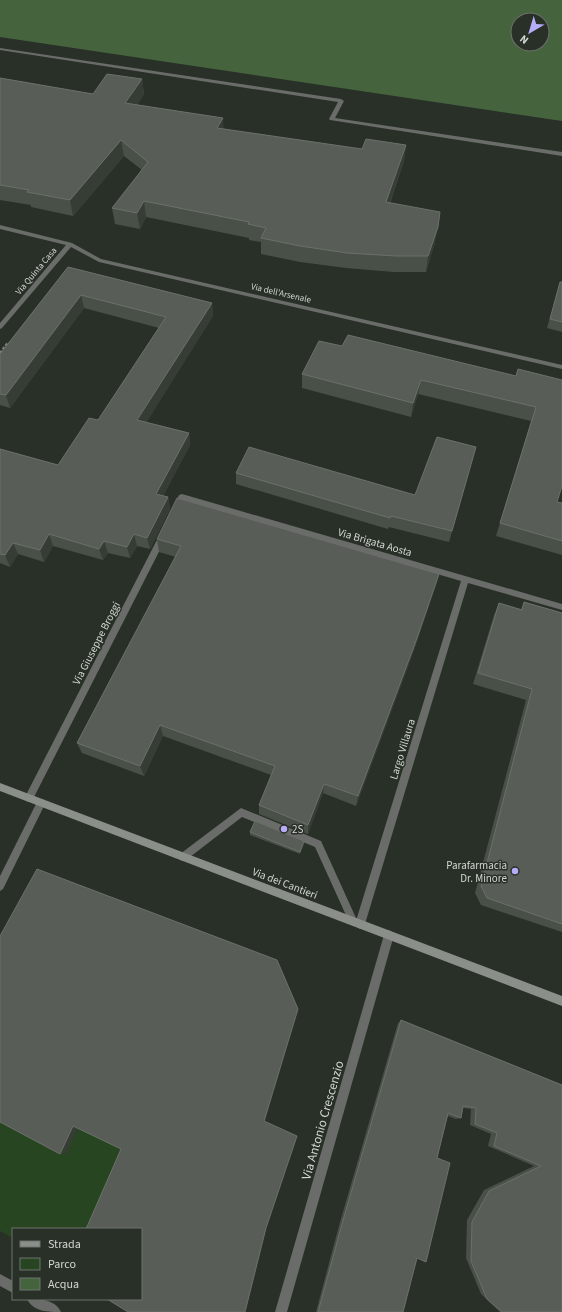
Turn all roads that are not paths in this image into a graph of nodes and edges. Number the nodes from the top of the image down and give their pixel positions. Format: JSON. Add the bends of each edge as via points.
{"nodes":[{"id":1,"x":0,"y":49,"type":"edge"},
{"id":2,"x":562,"y":154,"type":"edge"},
{"id":3,"x":0,"y":228,"type":"edge"},
{"id":4,"x":70,"y":244,"type":"junction"},
{"id":5,"x":0,"y":327,"type":"edge"},
{"id":6,"x":562,"y":367,"type":"edge"},
{"id":7,"x":182,"y":497,"type":"joint"},
{"id":8,"x":465,"y":580,"type":"junction"},
{"id":9,"x":562,"y":608,"type":"edge"},
{"id":10,"x":0,"y":788,"type":"edge"},
{"id":11,"x":29,"y":798,"type":"junction"},
{"id":12,"x":41,"y":802,"type":"junction"},
{"id":13,"x":183,"y":857,"type":"junction"},
{"id":14,"x":0,"y":886,"type":"edge"},
{"id":15,"x":356,"y":923,"type":"junction"},
{"id":16,"x":389,"y":935,"type":"junction"},
{"id":17,"x":562,"y":1001,"type":"edge"},
{"id":18,"x":0,"y":1280,"type":"edge"},
{"id":19,"x":12,"y":1287,"type":"edge"},
{"id":20,"x":35,"y":1300,"type":"edge"},
{"id":21,"x":55,"y":1312,"type":"edge"},
{"id":22,"x":281,"y":1312,"type":"edge"}],
"edges":[{"from":1,"to":2,"type":"street","via":[[341,101],[332,119]]},
{"from":3,"to":4,"type":"street","name":"Via dell'Arsenale"},
{"from":4,"to":5,"type":"street","name":"Via Quinta Casa"},
{"from":4,"to":6,"type":"street","name":"Via dell'Arsenale","via":[[99,260]]},
{"from":7,"to":8,"type":"street","name":"Via Brigata Aosta"},
{"from":7,"to":11,"type":"street","name":"Via Giuseppe Broggi"},
{"from":8,"to":9,"type":"street","name":"Via Brigata Aosta"},
{"from":8,"to":15,"type":"street","name":"Largo Villaura"},
{"from":10,"to":11,"type":"main road","name":"Via dei Cantieri"},
{"from":11,"to":12,"type":"main road","name":"Via dei Cantieri"},
{"from":12,"to":13,"type":"main road","name":"Via dei Cantieri"},
{"from":12,"to":14,"type":"street"},
{"from":13,"to":15,"type":"main road","name":"Via dei Cantieri"},
{"from":13,"to":15,"type":"street","via":[[241,812],[318,844]]},
{"from":15,"to":16,"type":"main road","name":"Via dei Cantieri"},
{"from":16,"to":17,"type":"main road","name":"Via dei Cantieri"},
{"from":16,"to":22,"type":"street","name":"Via Antonio Crescenzio"},
{"from":18,"to":19,"type":"street"},
{"from":20,"to":21,"type":"street"}]}
